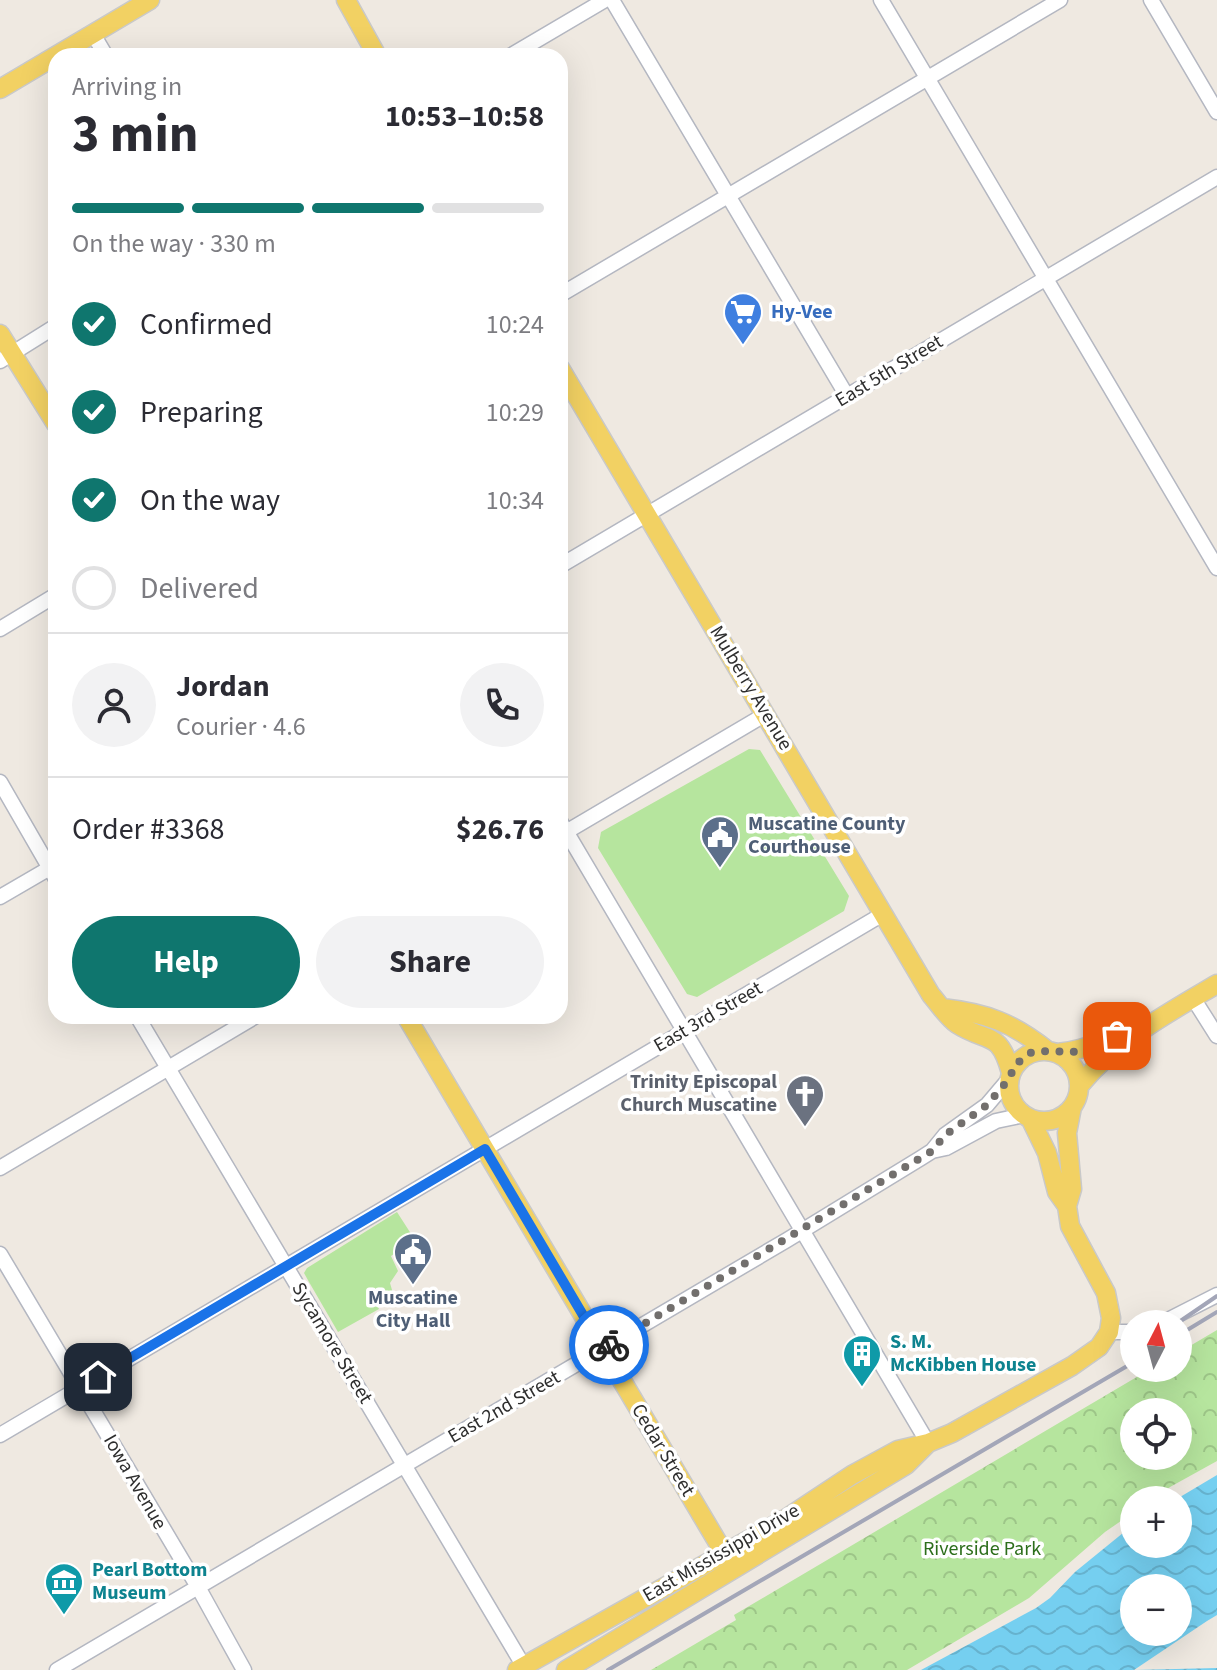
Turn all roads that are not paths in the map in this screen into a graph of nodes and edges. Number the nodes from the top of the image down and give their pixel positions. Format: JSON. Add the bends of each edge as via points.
{"nodes":[{"id":1,"x":150,"y":0,"type":"edge"},
{"id":2,"x":346,"y":0,"type":"edge"},
{"id":3,"x":605,"y":0,"type":"edge"},
{"id":4,"x":612,"y":0,"type":"edge"},
{"id":5,"x":881,"y":0,"type":"edge"},
{"id":6,"x":1060,"y":0,"type":"edge"},
{"id":7,"x":1151,"y":0,"type":"edge"},
{"id":8,"x":93,"y":34,"type":"junction"},
{"id":9,"x":69,"y":48,"type":"edge"},
{"id":10,"x":101,"y":48,"type":"edge"},
{"id":11,"x":373,"y":48,"type":"edge"},
{"id":12,"x":524,"y":48,"type":"edge"},
{"id":13,"x":48,"y":61,"type":"edge"},
{"id":14,"x":927,"y":79,"type":"junction"},
{"id":15,"x":0,"y":89,"type":"edge"},
{"id":16,"x":1217,"y":112,"type":"edge"},
{"id":17,"x":1217,"y":177,"type":"edge"},
{"id":18,"x":728,"y":196,"type":"junction"},
{"id":19,"x":1047,"y":278,"type":"junction"},
{"id":20,"x":568,"y":290,"type":"edge"},
{"id":21,"x":48,"y":331,"type":"edge"},
{"id":22,"x":0,"y":334,"type":"edge"},
{"id":23,"x":6,"y":357,"type":"edge"},
{"id":24,"x":568,"y":381,"type":"edge"},
{"id":25,"x":847,"y":396,"type":"junction"},
{"id":26,"x":48,"y":413,"type":"edge"},
{"id":27,"x":647,"y":514,"type":"junction"},
{"id":28,"x":568,"y":561,"type":"edge"},
{"id":29,"x":1217,"y":568,"type":"edge"},
{"id":30,"x":48,"y":600,"type":"edge"},
{"id":31,"x":0,"y":629,"type":"edge"},
{"id":32,"x":766,"y":714,"type":"junction"},
{"id":33,"x":0,"y":782,"type":"edge"},
{"id":34,"x":568,"y":824,"type":"edge"},
{"id":35,"x":568,"y":835,"type":"edge"},
{"id":36,"x":48,"y":861,"type":"edge"},
{"id":37,"x":48,"y":874,"type":"edge"},
{"id":38,"x":0,"y":897,"type":"edge"},
{"id":39,"x":883,"y":914,"type":"junction"},
{"id":40,"x":1217,"y":984,"type":"edge"},
{"id":41,"x":1193,"y":998,"type":"junction"},
{"id":42,"x":942,"y":1008,"type":"junction"},
{"id":43,"x":142,"y":1024,"type":"edge"},
{"id":44,"x":243,"y":1024,"type":"edge"},
{"id":45,"x":411,"y":1024,"type":"edge"},
{"id":46,"x":684,"y":1031,"type":"junction"},
{"id":47,"x":1139,"y":1031,"type":"junction"},
{"id":48,"x":1217,"y":1036,"type":"edge"},
{"id":49,"x":1053,"y":1052,"type":"junction"},
{"id":50,"x":168,"y":1069,"type":"junction"},
{"id":51,"x":1010,"y":1076,"type":"junction"},
{"id":52,"x":1080,"y":1085,"type":"junction"},
{"id":53,"x":1072,"y":1107,"type":"junction"},
{"id":54,"x":1027,"y":1116,"type":"junction"},
{"id":55,"x":485,"y":1149,"type":"junction"},
{"id":56,"x":932,"y":1151,"type":"junction"},
{"id":57,"x":0,"y":1168,"type":"edge"},
{"id":58,"x":1067,"y":1206,"type":"junction"},
{"id":59,"x":802,"y":1231,"type":"junction"},
{"id":60,"x":0,"y":1254,"type":"edge"},
{"id":61,"x":285,"y":1266,"type":"junction"},
{"id":62,"x":1217,"y":1295,"type":"edge"},
{"id":63,"x":1188,"y":1310,"type":"edge"},
{"id":64,"x":1109,"y":1332,"type":"junction"},
{"id":65,"x":1120,"y":1332,"type":"edge"},
{"id":66,"x":603,"y":1349,"type":"junction"},
{"id":67,"x":78,"y":1389,"type":"junction"},
{"id":68,"x":0,"y":1435,"type":"edge"},
{"id":69,"x":928,"y":1443,"type":"junction"},
{"id":70,"x":404,"y":1466,"type":"junction"},
{"id":71,"x":724,"y":1553,"type":"junction"},
{"id":72,"x":198,"y":1587,"type":"junction"},
{"id":73,"x":522,"y":1669,"type":"edge"},
{"id":74,"x":57,"y":1670,"type":"edge"},
{"id":75,"x":244,"y":1670,"type":"edge"},
{"id":76,"x":566,"y":1670,"type":"edge"}],
"edges":[{"from":1,"to":8,"type":"main road"},
{"from":2,"to":11,"type":"main road"},
{"from":3,"to":12,"type":"street"},
{"from":4,"to":18,"type":"street"},
{"from":5,"to":14,"type":"street"},
{"from":6,"to":14,"type":"street"},
{"from":7,"to":16,"type":"street"},
{"from":8,"to":9,"type":"main road"},
{"from":8,"to":10,"type":"street"},
{"from":13,"to":15,"type":"main road"},
{"from":14,"to":18,"type":"street"},
{"from":14,"to":19,"type":"street"},
{"from":17,"to":19,"type":"street","name":"East 5th Street"},
{"from":18,"to":20,"type":"street"},
{"from":18,"to":25,"type":"street"},
{"from":19,"to":25,"type":"street","name":"East 5th Street"},
{"from":19,"to":29,"type":"street"},
{"from":21,"to":23,"type":"street"},
{"from":22,"to":23,"type":"main road"},
{"from":23,"to":26,"type":"main road"},
{"from":24,"to":27,"type":"main road","name":"Mulberry Avenue"},
{"from":25,"to":27,"type":"street","name":"East 5th Street"},
{"from":27,"to":28,"type":"street","name":"East 5th Street"},
{"from":27,"to":32,"type":"main road","name":"Mulberry Avenue"},
{"from":30,"to":31,"type":"street"},
{"from":32,"to":34,"type":"street"},
{"from":32,"to":39,"type":"main road","name":"Mulberry Avenue"},
{"from":33,"to":36,"type":"street"},
{"from":35,"to":46,"type":"street"},
{"from":37,"to":38,"type":"street"},
{"from":39,"to":42,"type":"main road","name":"Mulberry Avenue"},
{"from":39,"to":46,"type":"street","name":"East 3rd Street"},
{"from":40,"to":41,"type":"main road"},
{"from":41,"to":47,"type":"main road"},
{"from":41,"to":48,"type":"street"},
{"from":42,"to":49,"type":"main road","via":[[1012,1025]]},
{"from":42,"to":51,"type":"main road","name":"Mulberry Avenue","via":[[957,1023],[1001,1045]]},
{"from":43,"to":50,"type":"street","name":"Sycamore Street"},
{"from":44,"to":50,"type":"street"},
{"from":45,"to":55,"type":"main road","name":"Cedar Street"},
{"from":46,"to":55,"type":"street","name":"East 3rd Street"},
{"from":46,"to":59,"type":"street"},
{"from":47,"to":49,"type":"main road","via":[[1084,1049]]},
{"from":47,"to":52,"type":"main road"},
{"from":49,"to":51,"type":"main road","via":[[1030,1053]]},
{"from":49,"to":52,"type":"main road","via":[[1073,1065]]},
{"from":50,"to":57,"type":"street"},
{"from":50,"to":61,"type":"street","name":"Sycamore Street"},
{"from":51,"to":54,"type":"main road","via":[[1011,1099]]},
{"from":51,"to":56,"type":"street","name":"East 2nd Street","via":[[987,1105]]},
{"from":52,"to":53,"type":"main road"},
{"from":53,"to":54,"type":"main road","via":[[1046,1121]]},
{"from":53,"to":58,"type":"main road","via":[[1067,1133],[1072,1189]]},
{"from":54,"to":56,"type":"street","name":"East 2nd Street","via":[[996,1121]]},
{"from":54,"to":58,"type":"main road"},
{"from":55,"to":61,"type":"street","name":"East 3rd Street"},
{"from":55,"to":66,"type":"main road","name":"Cedar Street"},
{"from":56,"to":59,"type":"street","name":"East 2nd Street"},
{"from":58,"to":64,"type":"main road","via":[[1070,1226],[1106,1293]]},
{"from":59,"to":66,"type":"street","name":"East 2nd Street"},
{"from":59,"to":69,"type":"street"},
{"from":60,"to":67,"type":"street","name":"Iowa Avenue"},
{"from":61,"to":67,"type":"street","name":"East 3rd Street"},
{"from":61,"to":70,"type":"street","name":"Sycamore Street"},
{"from":62,"to":63,"type":"street"},
{"from":64,"to":65,"type":"street"},
{"from":64,"to":69,"type":"main road","name":"East Mississippi Drive","via":[[1099,1347],[1072,1366]]},
{"from":66,"to":70,"type":"street","name":"East 2nd Street"},
{"from":66,"to":71,"type":"main road","name":"Cedar Street"},
{"from":67,"to":68,"type":"street","name":"East 3rd Street"},
{"from":67,"to":72,"type":"street","name":"Iowa Avenue"},
{"from":69,"to":71,"type":"main road","name":"East Mississippi Drive","via":[[898,1450]]},
{"from":69,"to":76,"type":"main road","name":"East Mississippi Drive","via":[[906,1465]]},
{"from":70,"to":72,"type":"street","name":"East 2nd Street"},
{"from":70,"to":73,"type":"street","name":"Sycamore Street"},
{"from":71,"to":73,"type":"main road","name":"East Mississippi Drive"},
{"from":72,"to":74,"type":"street","name":"East 2nd Street"},
{"from":72,"to":75,"type":"street","name":"Iowa Avenue"}]}
